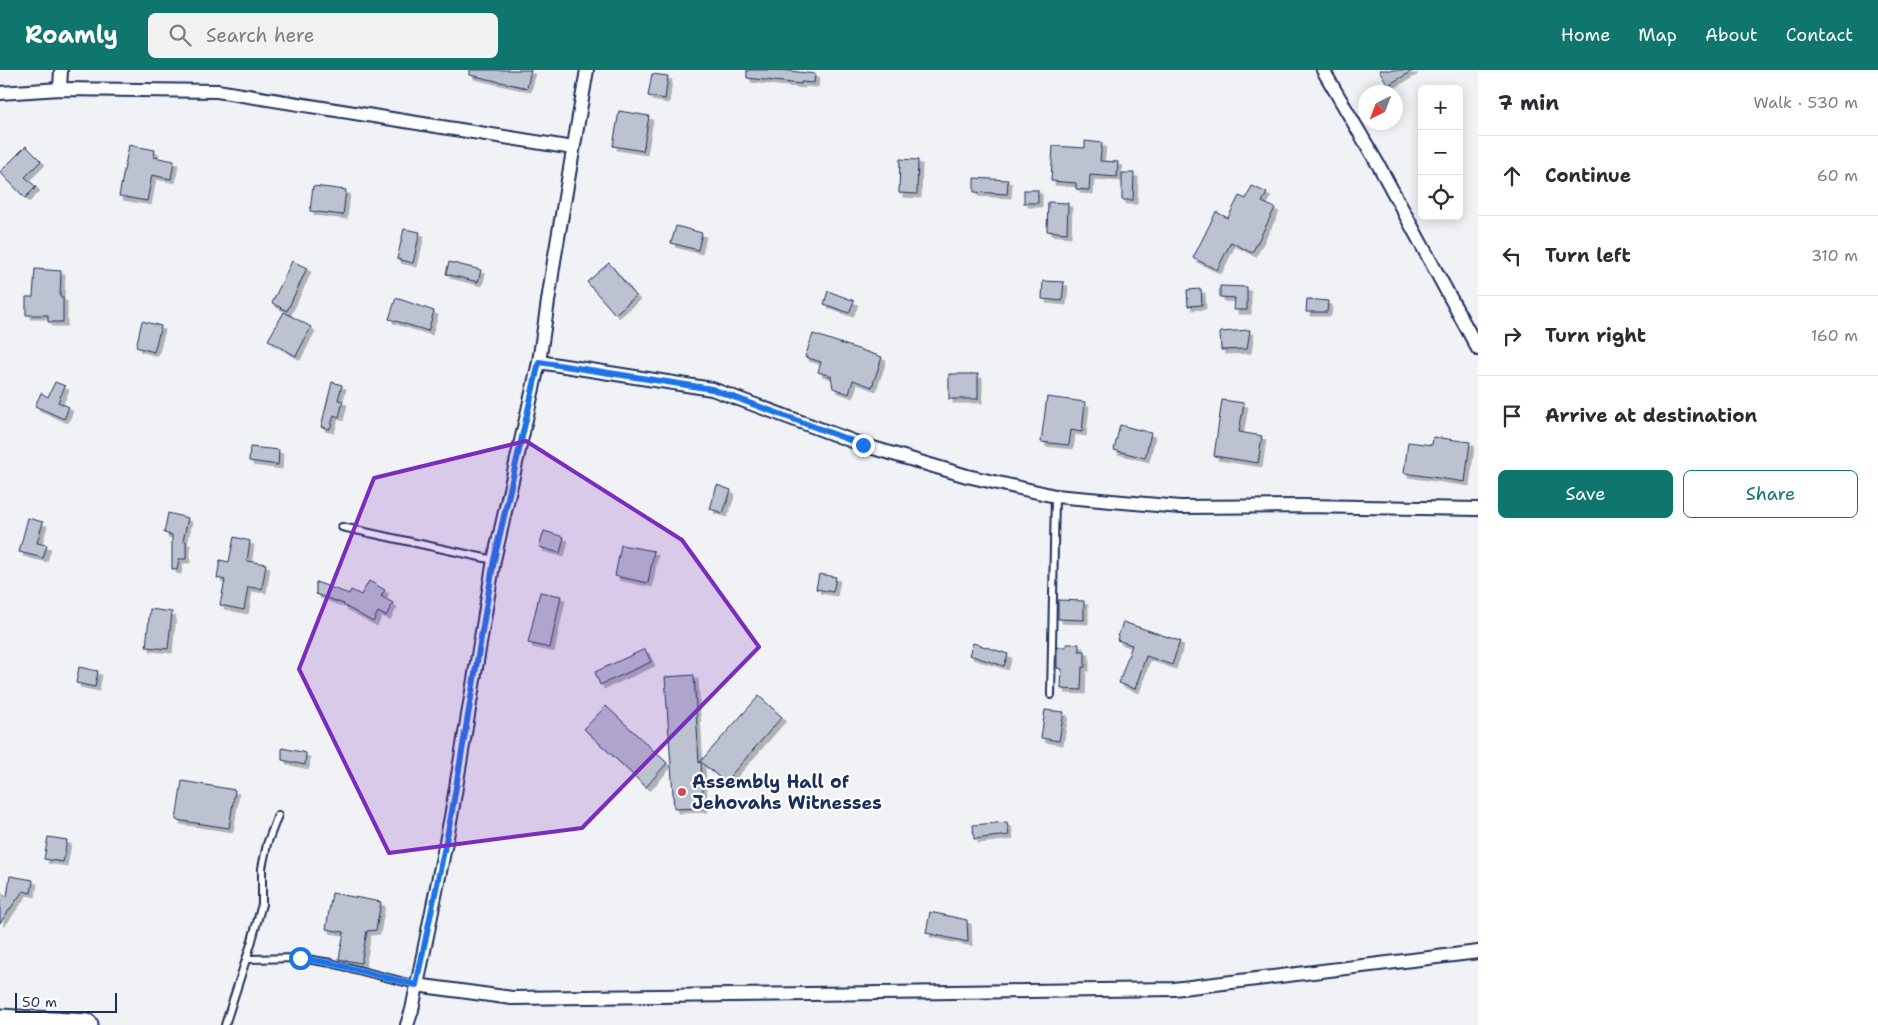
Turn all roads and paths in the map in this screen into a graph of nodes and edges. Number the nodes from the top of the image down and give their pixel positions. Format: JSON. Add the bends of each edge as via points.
{"nodes":[{"id":1,"x":61,"y":70,"type":"edge"},
{"id":2,"x":587,"y":70,"type":"edge"},
{"id":3,"x":1323,"y":70,"type":"edge"},
{"id":4,"x":60,"y":89,"type":"junction"},
{"id":5,"x":0,"y":93,"type":"edge"},
{"id":6,"x":573,"y":148,"type":"junction"},
{"id":7,"x":1478,"y":349,"type":"edge"},
{"id":8,"x":539,"y":362,"type":"junction"},
{"id":9,"x":1055,"y":496,"type":"junction"},
{"id":10,"x":1478,"y":509,"type":"edge"},
{"id":11,"x":342,"y":527,"type":"dead end"},
{"id":12,"x":494,"y":560,"type":"junction"},
{"id":13,"x":1051,"y":695,"type":"dead end"},
{"id":14,"x":278,"y":815,"type":"dead end"},
{"id":15,"x":1478,"y":952,"type":"edge"},
{"id":16,"x":246,"y":959,"type":"junction"},
{"id":17,"x":416,"y":985,"type":"junction"},
{"id":18,"x":0,"y":1020,"type":"edge"},
{"id":19,"x":87,"y":1025,"type":"edge"},
{"id":20,"x":225,"y":1025,"type":"edge"},
{"id":21,"x":407,"y":1025,"type":"edge"}],
"edges":[{"from":1,"to":4,"type":"street"},
{"from":2,"to":6,"type":"street"},
{"from":3,"to":7,"type":"street"},
{"from":4,"to":5,"type":"street"},
{"from":4,"to":6,"type":"street","via":[[218,91]]},
{"from":6,"to":8,"type":"street"},
{"from":8,"to":9,"type":"street","via":[[712,389],[863,445],[966,476]]},
{"from":8,"to":12,"type":"street"},
{"from":9,"to":10,"type":"street","via":[[1180,506]]},
{"from":9,"to":13,"type":"lane"},
{"from":11,"to":12,"type":"lane"},
{"from":12,"to":17,"type":"street","via":[[451,817]]},
{"from":14,"to":16,"type":"lane","via":[[267,844],[262,868],[262,904]]},
{"from":15,"to":17,"type":"street","via":[[1174,989],[512,998]]},
{"from":16,"to":17,"type":"lane","via":[[315,960]]},
{"from":16,"to":20,"type":"lane"},
{"from":17,"to":21,"type":"street"},
{"from":18,"to":19,"type":"highway"}]}
